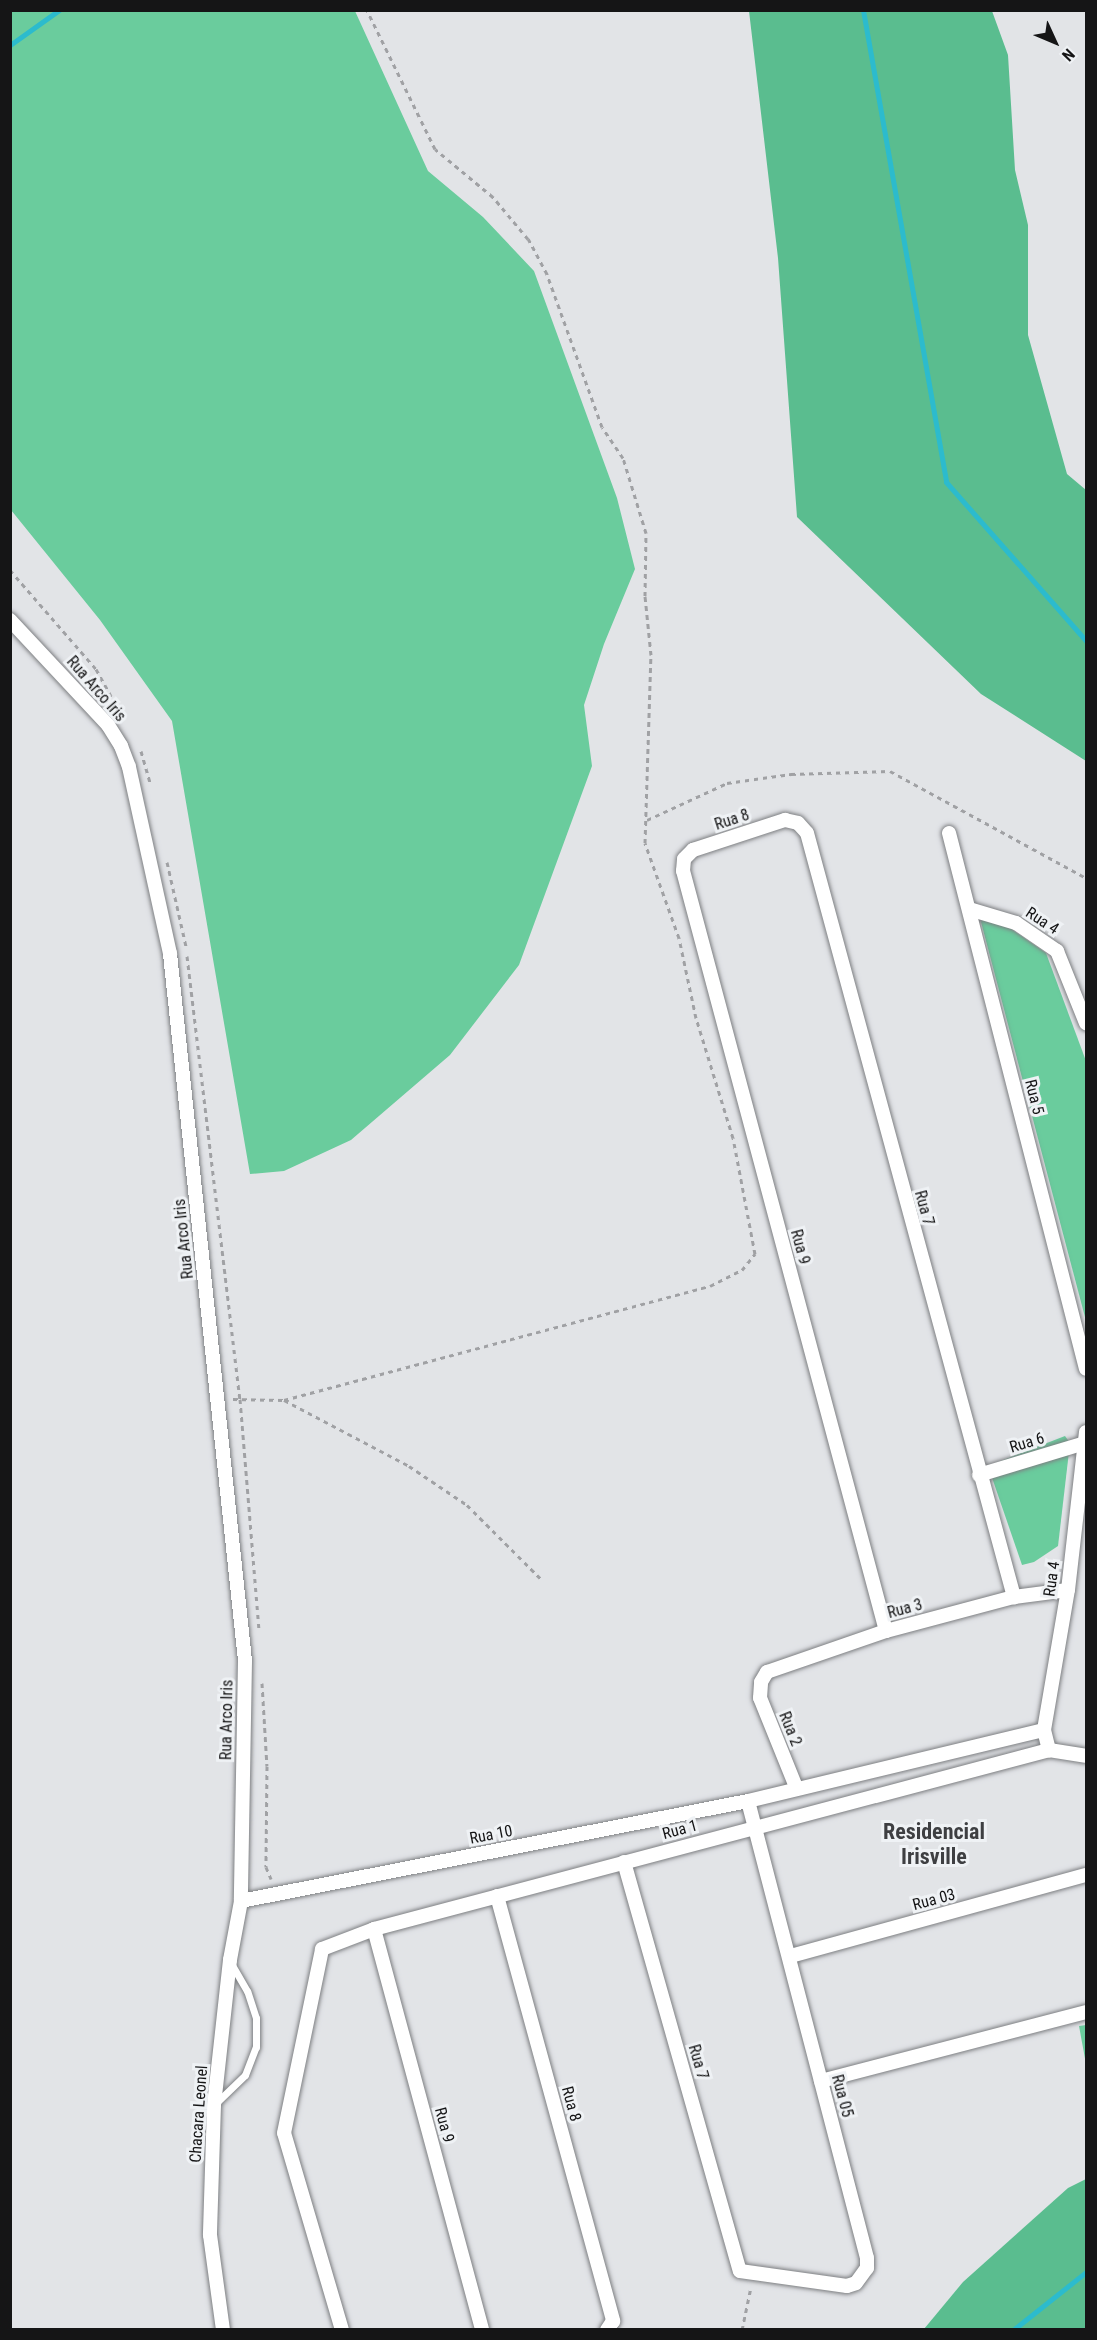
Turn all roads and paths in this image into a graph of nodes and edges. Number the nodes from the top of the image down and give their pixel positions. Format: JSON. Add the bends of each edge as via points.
{"nodes":[{"id":1,"x":367,"y":10,"type":"edge"},
{"id":2,"x":10,"y":620,"type":"edge"},
{"id":3,"x":647,"y":820,"type":"junction"},
{"id":4,"x":803,"y":827,"type":"joint"},
{"id":5,"x":950,"y":833,"type":"dead end"},
{"id":6,"x":683,"y":871,"type":"joint"},
{"id":7,"x":1086,"y":878,"type":"edge"},
{"id":8,"x":969,"y":909,"type":"junction"},
{"id":9,"x":1086,"y":1023,"type":"edge"},
{"id":10,"x":1086,"y":1369,"type":"edge"},
{"id":11,"x":217,"y":1400,"type":"junction"},
{"id":12,"x":284,"y":1400,"type":"junction"},
{"id":13,"x":1086,"y":1437,"type":"edge"},
{"id":14,"x":979,"y":1475,"type":"junction"},
{"id":15,"x":543,"y":1581,"type":"dead end"},
{"id":16,"x":1068,"y":1590,"type":"junction"},
{"id":17,"x":1014,"y":1597,"type":"junction"},
{"id":18,"x":886,"y":1631,"type":"junction"},
{"id":19,"x":760,"y":1682,"type":"joint"},
{"id":20,"x":1044,"y":1730,"type":"junction"},
{"id":21,"x":1049,"y":1750,"type":"junction"},
{"id":22,"x":1086,"y":1756,"type":"edge"},
{"id":23,"x":796,"y":1787,"type":"junction"},
{"id":24,"x":748,"y":1801,"type":"junction"},
{"id":25,"x":756,"y":1827,"type":"junction"},
{"id":26,"x":624,"y":1862,"type":"junction"},
{"id":27,"x":1086,"y":1875,"type":"edge"},
{"id":28,"x":497,"y":1896,"type":"junction"},
{"id":29,"x":241,"y":1901,"type":"junction"},
{"id":30,"x":374,"y":1929,"type":"junction"},
{"id":31,"x":791,"y":1956,"type":"junction"},
{"id":32,"x":230,"y":1960,"type":"junction"},
{"id":33,"x":1086,"y":2012,"type":"edge"},
{"id":34,"x":821,"y":2081,"type":"junction"},
{"id":35,"x":214,"y":2105,"type":"junction"},
{"id":36,"x":740,"y":2271,"type":"joint"},
{"id":37,"x":755,"y":2273,"type":"junction"},
{"id":38,"x":610,"y":2325,"type":"edge"},
{"id":39,"x":223,"y":2330,"type":"edge"},
{"id":40,"x":342,"y":2330,"type":"edge"},
{"id":41,"x":482,"y":2330,"type":"edge"},
{"id":42,"x":742,"y":2330,"type":"edge"}],
"edges":[{"from":1,"to":3,"type":"path","via":[[435,149],[493,197],[528,239],[547,274],[602,427],[623,458],[646,533],[645,596],[651,655]]},
{"from":2,"to":11,"type":"street","name":"Rua Arco Iris","via":[[108,725],[129,767],[170,954]]},
{"from":3,"to":7,"type":"path","via":[[727,783],[792,774],[891,771]]},
{"from":3,"to":12,"type":"path","via":[[645,843],[679,938],[696,1018],[733,1138],[754,1254],[742,1270],[710,1286]]},
{"from":4,"to":6,"type":"street","name":"Rua 8","via":[[785,820],[693,850],[684,859]]},
{"from":4,"to":14,"type":"street","name":"Rua 7"},
{"from":5,"to":8,"type":"street","name":"Rua 5"},
{"from":6,"to":18,"type":"street","name":"Rua 9"},
{"from":8,"to":9,"type":"street","name":"Rua 4","via":[[1016,923],[1057,951]]},
{"from":8,"to":10,"type":"street","name":"Rua 5"},
{"from":11,"to":12,"type":"path"},
{"from":11,"to":29,"type":"street","name":"Rua Arco Iris","via":[[245,1661]]},
{"from":12,"to":15,"type":"path","via":[[409,1467],[467,1505]]},
{"from":13,"to":14,"type":"street","name":"Rua 6"},
{"from":13,"to":16,"type":"street","name":"Rua 4"},
{"from":14,"to":17,"type":"street","name":"Rua 7"},
{"from":16,"to":17,"type":"street","name":"Rua 3"},
{"from":16,"to":20,"type":"street","name":"Rua 4"},
{"from":17,"to":18,"type":"street","name":"Rua 3"},
{"from":18,"to":19,"type":"street","name":"Rua 3","via":[[767,1672]]},
{"from":19,"to":23,"type":"street","name":"Rua 2","via":[[760,1698]]},
{"from":20,"to":21,"type":"street"},
{"from":20,"to":23,"type":"street"},
{"from":21,"to":22,"type":"street","name":"Rua 1"},
{"from":21,"to":25,"type":"street","name":"Rua 1"},
{"from":23,"to":24,"type":"street"},
{"from":24,"to":25,"type":"street","name":"Rua 05"},
{"from":24,"to":29,"type":"street","name":"Rua 10"},
{"from":25,"to":26,"type":"street","name":"Rua 1"},
{"from":25,"to":31,"type":"street","name":"Rua 05"},
{"from":26,"to":28,"type":"street","name":"Rua 1"},
{"from":26,"to":36,"type":"street","name":"Rua 7"},
{"from":27,"to":31,"type":"street","name":"Rua 03"},
{"from":28,"to":30,"type":"street","name":"Rua 1"},
{"from":28,"to":38,"type":"street","name":"Rua 8"},
{"from":29,"to":32,"type":"street","name":"Chacara Leonel"},
{"from":30,"to":40,"type":"street","name":"Rua 1","via":[[322,1949],[284,2133]]},
{"from":30,"to":41,"type":"street","name":"Rua 9"},
{"from":31,"to":34,"type":"street","name":"Rua 05"},
{"from":32,"to":35,"type":"street","name":"Chacara Leonel"},
{"from":32,"to":35,"type":"lane","via":[[256,2018],[256,2048],[245,2075]]},
{"from":33,"to":34,"type":"street"},
{"from":34,"to":37,"type":"street","name":"Rua 05","via":[[867,2268],[856,2283],[847,2286]]},
{"from":35,"to":39,"type":"street","name":"Chacara Leonel","via":[[210,2235]]},
{"from":36,"to":37,"type":"street","name":"Rua 05"},
{"from":37,"to":42,"type":"path"}]}
